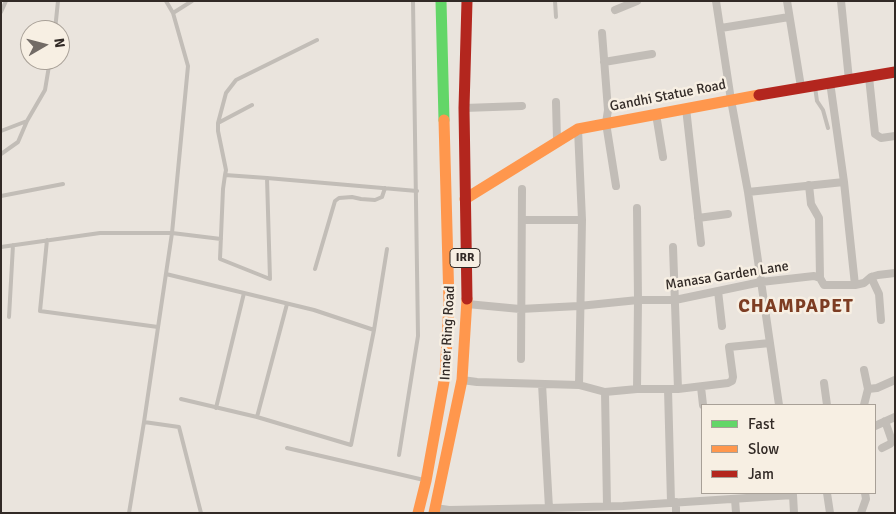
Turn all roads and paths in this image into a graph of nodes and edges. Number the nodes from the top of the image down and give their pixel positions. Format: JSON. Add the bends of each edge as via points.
{"nodes":[{"id":1,"x":6,"y":1,"type":"edge"},
{"id":2,"x":58,"y":1,"type":"edge"},
{"id":3,"x":166,"y":1,"type":"edge"},
{"id":4,"x":192,"y":1,"type":"edge"},
{"id":5,"x":413,"y":1,"type":"edge"},
{"id":6,"x":441,"y":1,"type":"edge"},
{"id":7,"x":468,"y":1,"type":"edge"},
{"id":8,"x":555,"y":1,"type":"edge"},
{"id":9,"x":716,"y":1,"type":"edge"},
{"id":10,"x":786,"y":1,"type":"edge"},
{"id":11,"x":841,"y":1,"type":"edge"},
{"id":12,"x":634,"y":2,"type":"edge"},
{"id":13,"x":615,"y":10,"type":"dead end"},
{"id":14,"x":1,"y":12,"type":"edge"},
{"id":15,"x":173,"y":13,"type":"junction"},
{"id":16,"x":556,"y":17,"type":"dead end"},
{"id":17,"x":789,"y":17,"type":"junction"},
{"id":18,"x":56,"y":20,"type":"edge"},
{"id":19,"x":721,"y":28,"type":"junction"},
{"id":20,"x":602,"y":32,"type":"dead end"},
{"id":21,"x":316,"y":40,"type":"dead end"},
{"id":22,"x":652,"y":54,"type":"dead end"},
{"id":23,"x":604,"y":62,"type":"junction"},
{"id":24,"x":48,"y":70,"type":"edge"},
{"id":25,"x":895,"y":72,"type":"edge"},
{"id":26,"x":869,"y":77,"type":"junction"},
{"id":27,"x":849,"y":80,"type":"junction"},
{"id":28,"x":830,"y":82,"type":"junction"},
{"id":29,"x":815,"y":84,"type":"junction"},
{"id":30,"x":801,"y":87,"type":"junction"},
{"id":31,"x":731,"y":100,"type":"junction"},
{"id":32,"x":556,"y":102,"type":"dead end"},
{"id":33,"x":252,"y":105,"type":"dead end"},
{"id":34,"x":522,"y":106,"type":"dead end"},
{"id":35,"x":464,"y":108,"type":"junction"},
{"id":36,"x":686,"y":108,"type":"junction"},
{"id":37,"x":656,"y":114,"type":"junction"},
{"id":38,"x":27,"y":121,"type":"junction"},
{"id":39,"x":218,"y":123,"type":"junction"},
{"id":40,"x":606,"y":123,"type":"junction"},
{"id":41,"x":828,"y":128,"type":"dead end"},
{"id":42,"x":578,"y":129,"type":"junction"},
{"id":43,"x":1,"y":131,"type":"edge"},
{"id":44,"x":895,"y":136,"type":"edge"},
{"id":45,"x":557,"y":140,"type":"junction"},
{"id":46,"x":1,"y":154,"type":"edge"},
{"id":47,"x":663,"y":157,"type":"dead end"},
{"id":48,"x":225,"y":175,"type":"junction"},
{"id":49,"x":267,"y":178,"type":"junction"},
{"id":50,"x":844,"y":182,"type":"junction"},
{"id":51,"x":63,"y":184,"type":"dead end"},
{"id":52,"x":809,"y":185,"type":"junction"},
{"id":53,"x":616,"y":186,"type":"dead end"},
{"id":54,"x":385,"y":188,"type":"junction"},
{"id":55,"x":522,"y":189,"type":"dead end"},
{"id":56,"x":417,"y":191,"type":"junction"},
{"id":57,"x":748,"y":192,"type":"junction"},
{"id":58,"x":1,"y":196,"type":"edge"},
{"id":59,"x":465,"y":199,"type":"junction"},
{"id":60,"x":637,"y":208,"type":"dead end"},
{"id":61,"x":728,"y":214,"type":"dead end"},
{"id":62,"x":698,"y":218,"type":"junction"},
{"id":63,"x":522,"y":220,"type":"junction"},
{"id":64,"x":582,"y":220,"type":"junction"},
{"id":65,"x":172,"y":233,"type":"junction"},
{"id":66,"x":221,"y":239,"type":"junction"},
{"id":67,"x":47,"y":240,"type":"junction"},
{"id":68,"x":701,"y":243,"type":"dead end"},
{"id":69,"x":13,"y":245,"type":"junction"},
{"id":70,"x":673,"y":246,"type":"dead end"},
{"id":71,"x":1,"y":247,"type":"edge"},
{"id":72,"x":387,"y":249,"type":"dead end"},
{"id":73,"x":315,"y":269,"type":"dead end"},
{"id":74,"x":895,"y":273,"type":"edge"},
{"id":75,"x":166,"y":274,"type":"junction"},
{"id":76,"x":871,"y":277,"type":"junction"},
{"id":77,"x":820,"y":278,"type":"junction"},
{"id":78,"x":760,"y":282,"type":"junction"},
{"id":79,"x":855,"y":285,"type":"junction"},
{"id":80,"x":718,"y":291,"type":"junction"},
{"id":81,"x":244,"y":293,"type":"junction"},
{"id":82,"x":638,"y":300,"type":"junction"},
{"id":83,"x":675,"y":300,"type":"junction"},
{"id":84,"x":287,"y":304,"type":"junction"},
{"id":85,"x":466,"y":304,"type":"junction"},
{"id":86,"x":579,"y":306,"type":"junction"},
{"id":87,"x":520,"y":309,"type":"junction"},
{"id":88,"x":9,"y":316,"type":"dead end"},
{"id":89,"x":881,"y":320,"type":"dead end"},
{"id":90,"x":722,"y":326,"type":"dead end"},
{"id":91,"x":158,"y":327,"type":"junction"},
{"id":92,"x":374,"y":330,"type":"junction"},
{"id":93,"x":770,"y":343,"type":"junction"},
{"id":94,"x":521,"y":359,"type":"dead end"},
{"id":95,"x":864,"y":370,"type":"dead end"},
{"id":96,"x":462,"y":380,"type":"junction"},
{"id":97,"x":895,"y":380,"type":"edge"},
{"id":98,"x":824,"y":383,"type":"dead end"},
{"id":99,"x":542,"y":384,"type":"junction"},
{"id":100,"x":579,"y":385,"type":"junction"},
{"id":101,"x":701,"y":387,"type":"junction"},
{"id":102,"x":678,"y":388,"type":"junction"},
{"id":103,"x":636,"y":389,"type":"junction"},
{"id":104,"x":668,"y":389,"type":"junction"},
{"id":105,"x":868,"y":389,"type":"junction"},
{"id":106,"x":605,"y":392,"type":"junction"},
{"id":107,"x":181,"y":399,"type":"dead end"},
{"id":108,"x":703,"y":404,"type":"edge"},
{"id":109,"x":779,"y":404,"type":"edge"},
{"id":110,"x":827,"y":404,"type":"edge"},
{"id":111,"x":864,"y":404,"type":"edge"},
{"id":112,"x":216,"y":408,"type":"junction"},
{"id":113,"x":895,"y":416,"type":"edge"},
{"id":114,"x":257,"y":417,"type":"junction"},
{"id":115,"x":885,"y":421,"type":"junction"},
{"id":116,"x":144,"y":422,"type":"junction"},
{"id":117,"x":876,"y":426,"type":"edge"},
{"id":118,"x":288,"y":448,"type":"dead end"},
{"id":119,"x":882,"y":448,"type":"dead end"},
{"id":120,"x":399,"y":455,"type":"dead end"},
{"id":121,"x":426,"y":481,"type":"junction"},
{"id":122,"x":784,"y":494,"type":"edge"},
{"id":123,"x":794,"y":494,"type":"edge"},
{"id":124,"x":827,"y":494,"type":"edge"},
{"id":125,"x":865,"y":494,"type":"edge"},
{"id":126,"x":714,"y":497,"type":"edge"},
{"id":127,"x":735,"y":499,"type":"junction"},
{"id":128,"x":673,"y":502,"type":"junction"},
{"id":129,"x":607,"y":506,"type":"junction"},
{"id":130,"x":623,"y":509,"type":"edge"},
{"id":131,"x":550,"y":510,"type":"edge"},
{"id":132,"x":435,"y":511,"type":"edge"},
{"id":133,"x":129,"y":513,"type":"edge"},
{"id":134,"x":201,"y":513,"type":"edge"},
{"id":135,"x":418,"y":513,"type":"edge"},
{"id":136,"x":676,"y":513,"type":"edge"},
{"id":137,"x":736,"y":513,"type":"edge"},
{"id":138,"x":794,"y":513,"type":"edge"},
{"id":139,"x":830,"y":513,"type":"edge"},
{"id":140,"x":861,"y":513,"type":"edge"}],
"edges":[{"from":1,"to":14,"type":"lane"},
{"from":2,"to":18,"type":"lane"},
{"from":3,"to":15,"type":"lane"},
{"from":4,"to":15,"type":"lane"},
{"from":5,"to":56,"type":"lane"},
{"from":6,"to":121,"type":"main road","name":"Inner Ring Road","number":"IRR","via":[[449,303],[445,376]]},
{"from":7,"to":35,"type":"main road","name":"Inner Ring Road","number":"IRR"},
{"from":8,"to":16,"type":"lane"},
{"from":9,"to":19,"type":"street"},
{"from":10,"to":17,"type":"street"},
{"from":11,"to":27,"type":"street"},
{"from":12,"to":13,"type":"street"},
{"from":15,"to":65,"type":"lane","via":[[188,66]]},
{"from":17,"to":19,"type":"street"},
{"from":17,"to":30,"type":"street"},
{"from":19,"to":31,"type":"street"},
{"from":20,"to":23,"type":"street"},
{"from":21,"to":39,"type":"lane","via":[[236,80],[226,93]]},
{"from":22,"to":23,"type":"street"},
{"from":23,"to":40,"type":"street"},
{"from":24,"to":38,"type":"lane","via":[[45,90]]},
{"from":25,"to":26,"type":"main road","name":"Gandhi Statue Road"},
{"from":26,"to":27,"type":"main road","name":"Gandhi Statue Road"},
{"from":26,"to":44,"type":"street","via":[[875,134],[882,138]]},
{"from":27,"to":28,"type":"main road","name":"Gandhi Statue Road"},
{"from":28,"to":29,"type":"main road","name":"Gandhi Statue Road"},
{"from":28,"to":50,"type":"street"},
{"from":29,"to":30,"type":"main road","name":"Gandhi Statue Road"},
{"from":29,"to":41,"type":"lane"},
{"from":30,"to":31,"type":"main road","name":"Gandhi Statue Road"},
{"from":31,"to":36,"type":"main road","name":"Gandhi Statue Road"},
{"from":31,"to":57,"type":"street"},
{"from":32,"to":45,"type":"street"},
{"from":33,"to":39,"type":"lane"},
{"from":34,"to":35,"type":"street"},
{"from":35,"to":59,"type":"main road","name":"Inner Ring Road","number":"IRR"},
{"from":36,"to":37,"type":"main road","name":"Gandhi Statue Road"},
{"from":36,"to":62,"type":"street"},
{"from":37,"to":40,"type":"main road","name":"Gandhi Statue Road"},
{"from":37,"to":47,"type":"street"},
{"from":38,"to":43,"type":"lane"},
{"from":38,"to":46,"type":"lane","via":[[18,142]]},
{"from":39,"to":48,"type":"lane"},
{"from":40,"to":42,"type":"main road","name":"Gandhi Statue Road"},
{"from":40,"to":53,"type":"street"},
{"from":42,"to":45,"type":"main road","name":"Gandhi Statue Road"},
{"from":42,"to":64,"type":"street"},
{"from":45,"to":59,"type":"main road","name":"Gandhi Statue Road"},
{"from":48,"to":49,"type":"lane"},
{"from":48,"to":66,"type":"lane"},
{"from":49,"to":54,"type":"lane"},
{"from":49,"to":66,"type":"lane","via":[[270,279],[220,259]]},
{"from":50,"to":52,"type":"street"},
{"from":50,"to":79,"type":"street"},
{"from":51,"to":58,"type":"lane"},
{"from":52,"to":57,"type":"street"},
{"from":52,"to":77,"type":"street","via":[[811,204],[819,218]]},
{"from":54,"to":56,"type":"lane"},
{"from":54,"to":73,"type":"lane","via":[[378,200],[352,197],[335,201]]},
{"from":55,"to":63,"type":"street"},
{"from":56,"to":120,"type":"lane","via":[[418,336]]},
{"from":57,"to":78,"type":"street"},
{"from":59,"to":85,"type":"main road","name":"Inner Ring Road","number":"IRR"},
{"from":60,"to":82,"type":"street"},
{"from":61,"to":62,"type":"street"},
{"from":62,"to":68,"type":"street"},
{"from":63,"to":64,"type":"street"},
{"from":63,"to":87,"type":"street"},
{"from":64,"to":86,"type":"street"},
{"from":65,"to":66,"type":"lane"},
{"from":65,"to":67,"type":"lane","via":[[100,234]]},
{"from":65,"to":75,"type":"lane"},
{"from":67,"to":69,"type":"lane"},
{"from":67,"to":91,"type":"lane","via":[[40,311]]},
{"from":69,"to":71,"type":"lane"},
{"from":69,"to":88,"type":"lane"},
{"from":70,"to":83,"type":"street"},
{"from":72,"to":92,"type":"lane"},
{"from":74,"to":76,"type":"street","name":"Manasa Garden Lane"},
{"from":75,"to":81,"type":"lane"},
{"from":75,"to":91,"type":"lane"},
{"from":76,"to":79,"type":"street","name":"Manasa Garden Lane"},
{"from":76,"to":89,"type":"street","via":[[879,294]]},
{"from":77,"to":78,"type":"street","name":"Manasa Garden Lane"},
{"from":77,"to":79,"type":"street","name":"Manasa Garden Lane","via":[[824,285]]},
{"from":78,"to":80,"type":"street","name":"Manasa Garden Lane"},
{"from":78,"to":93,"type":"street"},
{"from":80,"to":83,"type":"street","name":"Manasa Garden Lane"},
{"from":80,"to":90,"type":"street"},
{"from":81,"to":84,"type":"lane"},
{"from":81,"to":112,"type":"lane"},
{"from":82,"to":83,"type":"street","name":"Manasa Garden Lane"},
{"from":82,"to":86,"type":"street","name":"Manasa Garden Lane"},
{"from":82,"to":103,"type":"street"},
{"from":83,"to":102,"type":"street"},
{"from":84,"to":92,"type":"lane"},
{"from":84,"to":114,"type":"lane"},
{"from":85,"to":87,"type":"street","name":"Manasa Garden Lane"},
{"from":85,"to":96,"type":"main road","name":"Inner Ring Road","number":"IRR"},
{"from":86,"to":87,"type":"street","name":"Manasa Garden Lane"},
{"from":86,"to":100,"type":"street"},
{"from":87,"to":94,"type":"street"},
{"from":91,"to":116,"type":"lane"},
{"from":92,"to":114,"type":"lane","via":[[351,446]]},
{"from":93,"to":101,"type":"street","via":[[729,347],[732,381]]},
{"from":93,"to":109,"type":"street"},
{"from":95,"to":105,"type":"street"},
{"from":96,"to":99,"type":"street"},
{"from":96,"to":132,"type":"main road","name":"Inner Ring Road","number":"IRR"},
{"from":97,"to":105,"type":"street"},
{"from":98,"to":110,"type":"street"},
{"from":99,"to":100,"type":"street"},
{"from":99,"to":131,"type":"street"},
{"from":100,"to":106,"type":"street"},
{"from":101,"to":102,"type":"street"},
{"from":101,"to":108,"type":"street"},
{"from":102,"to":104,"type":"street"},
{"from":103,"to":104,"type":"street"},
{"from":103,"to":106,"type":"street"},
{"from":104,"to":128,"type":"street"},
{"from":105,"to":111,"type":"street"},
{"from":106,"to":129,"type":"street"},
{"from":107,"to":112,"type":"lane"},
{"from":112,"to":114,"type":"lane"},
{"from":113,"to":115,"type":"street"},
{"from":115,"to":117,"type":"street"},
{"from":115,"to":119,"type":"street","via":[[892,441]]},
{"from":116,"to":133,"type":"lane"},
{"from":116,"to":134,"type":"lane","via":[[179,426]]},
{"from":118,"to":121,"type":"lane"},
{"from":121,"to":135,"type":"main road","name":"Inner Ring Road","number":"IRR"},
{"from":122,"to":127,"type":"street"},
{"from":123,"to":138,"type":"street"},
{"from":124,"to":139,"type":"street"},
{"from":125,"to":140,"type":"street"},
{"from":126,"to":127,"type":"street"},
{"from":126,"to":128,"type":"street"},
{"from":127,"to":137,"type":"street"},
{"from":128,"to":130,"type":"street"},
{"from":128,"to":136,"type":"street"},
{"from":129,"to":130,"type":"street"},
{"from":129,"to":131,"type":"street"},
{"from":131,"to":132,"type":"street"}]}
